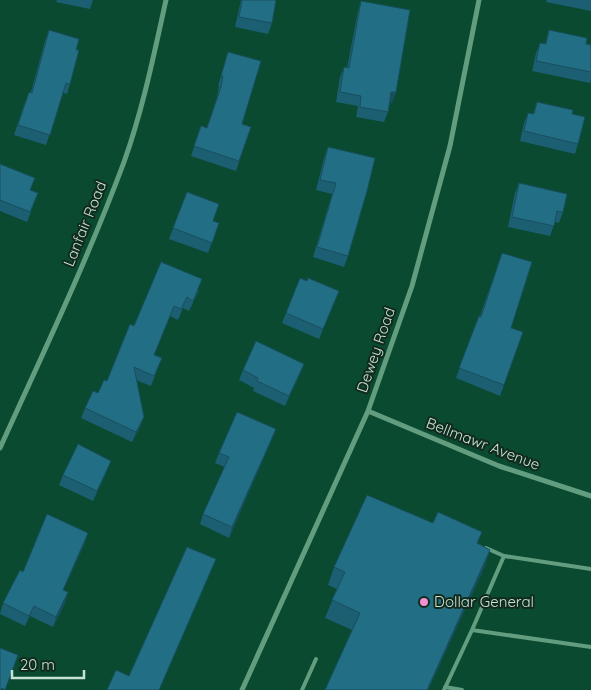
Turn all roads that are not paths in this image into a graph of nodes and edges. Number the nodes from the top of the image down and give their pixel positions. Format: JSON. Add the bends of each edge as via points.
{"nodes":[{"id":1,"x":166,"y":0,"type":"edge"},
{"id":2,"x":479,"y":0,"type":"edge"},
{"id":3,"x":368,"y":411,"type":"junction"},
{"id":4,"x":0,"y":448,"type":"edge"},
{"id":5,"x":591,"y":496,"type":"edge"},
{"id":6,"x":478,"y":545,"type":"edge"},
{"id":7,"x":504,"y":556,"type":"junction"},
{"id":8,"x":591,"y":569,"type":"edge"},
{"id":9,"x":472,"y":630,"type":"junction"},
{"id":10,"x":591,"y":647,"type":"edge"},
{"id":11,"x":316,"y":659,"type":"dead end"},
{"id":12,"x":444,"y":689,"type":"edge"},
{"id":13,"x":242,"y":690,"type":"edge"},
{"id":14,"x":302,"y":690,"type":"edge"},
{"id":15,"x":462,"y":690,"type":"edge"}],
"edges":[{"from":1,"to":4,"type":"street","name":"Lanfair Road","via":[[146,89],[124,160],[79,274]]},
{"from":2,"to":3,"type":"street","name":"Dewey Road","via":[[450,146],[412,286]]},
{"from":3,"to":5,"type":"street","name":"Bellmawr Avenue","via":[[499,466]]},
{"from":3,"to":13,"type":"street","name":"Dewey Road"},
{"from":6,"to":7,"type":"lane"},
{"from":7,"to":8,"type":"lane"},
{"from":7,"to":9,"type":"lane"},
{"from":9,"to":10,"type":"lane"},
{"from":9,"to":12,"type":"lane"},
{"from":11,"to":14,"type":"lane"},
{"from":12,"to":15,"type":"lane"}]}
